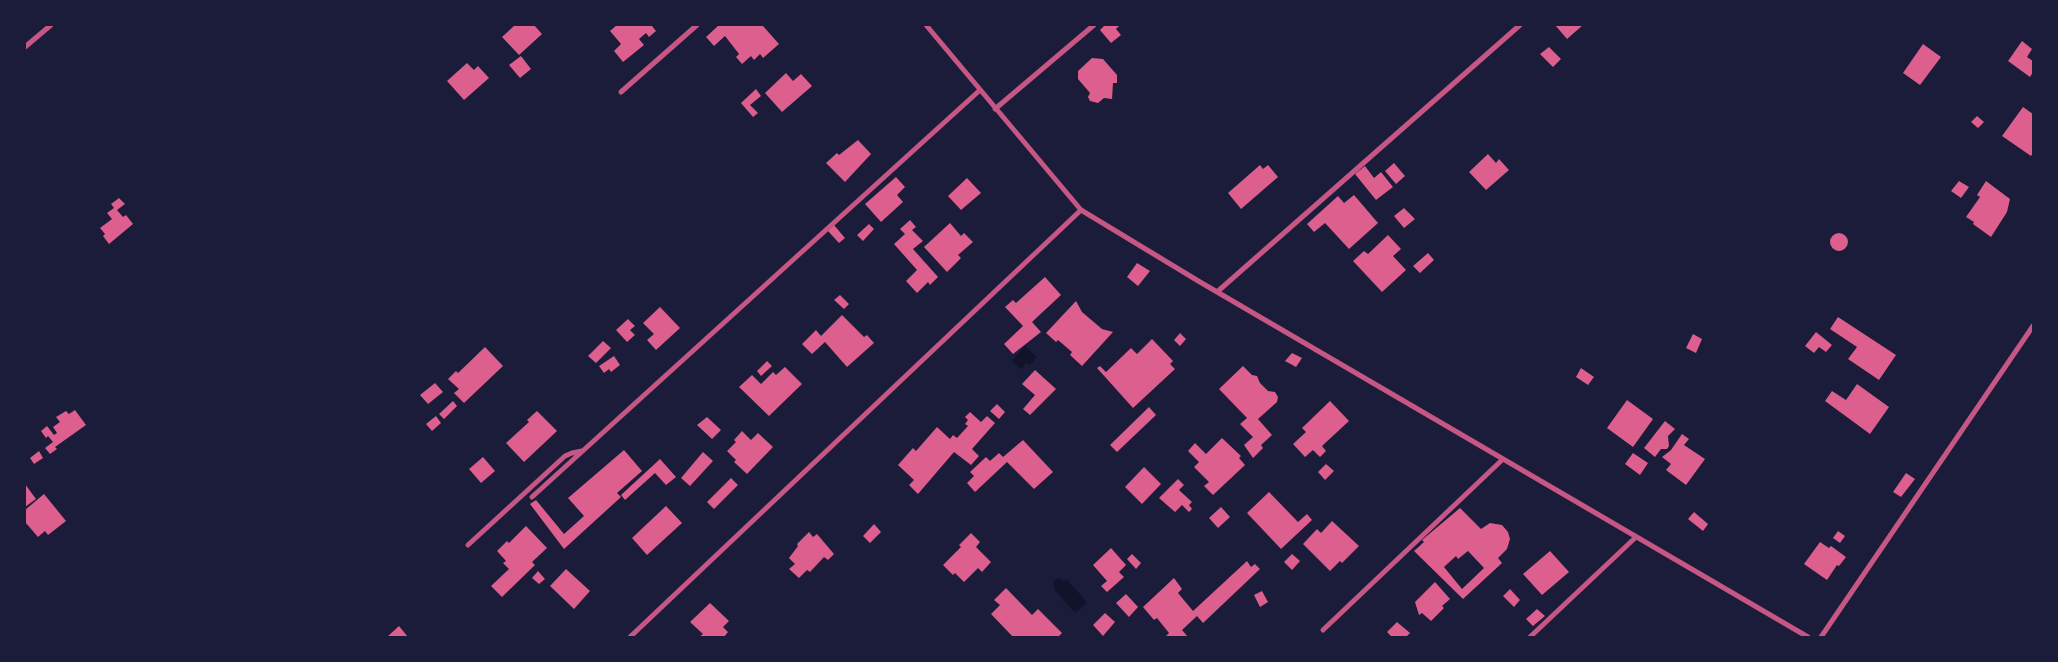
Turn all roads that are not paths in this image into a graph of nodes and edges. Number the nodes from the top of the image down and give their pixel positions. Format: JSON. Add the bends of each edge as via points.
{"nodes":[{"id":1,"x":51,"y":25,"type":"edge"},
{"id":2,"x":697,"y":25,"type":"edge"},
{"id":3,"x":926,"y":25,"type":"edge"},
{"id":4,"x":1094,"y":25,"type":"edge"},
{"id":5,"x":1520,"y":25,"type":"edge"},
{"id":6,"x":25,"y":47,"type":"edge"},
{"id":7,"x":980,"y":90,"type":"junction"},
{"id":8,"x":620,"y":92,"type":"dead end"},
{"id":9,"x":996,"y":109,"type":"junction"},
{"id":10,"x":1081,"y":210,"type":"junction"},
{"id":11,"x":1217,"y":292,"type":"junction"},
{"id":12,"x":2033,"y":326,"type":"edge"},
{"id":13,"x":582,"y":451,"type":"junction"},
{"id":14,"x":1503,"y":459,"type":"junction"},
{"id":15,"x":532,"y":497,"type":"dead end"},
{"id":16,"x":1636,"y":537,"type":"junction"},
{"id":17,"x":468,"y":545,"type":"dead end"},
{"id":18,"x":1323,"y":630,"type":"dead end"},
{"id":19,"x":630,"y":637,"type":"edge"},
{"id":20,"x":1530,"y":637,"type":"edge"},
{"id":21,"x":1808,"y":637,"type":"edge"},
{"id":22,"x":1821,"y":637,"type":"edge"}],
"edges":[{"from":1,"to":6,"type":"street"},
{"from":2,"to":8,"type":"street"},
{"from":3,"to":7,"type":"street"},
{"from":4,"to":9,"type":"street"},
{"from":5,"to":11,"type":"street"},
{"from":7,"to":9,"type":"street"},
{"from":7,"to":13,"type":"street"},
{"from":9,"to":10,"type":"street"},
{"from":10,"to":11,"type":"street"},
{"from":10,"to":19,"type":"street"},
{"from":11,"to":14,"type":"street"},
{"from":12,"to":22,"type":"street"},
{"from":13,"to":15,"type":"street"},
{"from":13,"to":17,"type":"street","via":[[565,456]]},
{"from":14,"to":16,"type":"street"},
{"from":14,"to":18,"type":"street"},
{"from":16,"to":20,"type":"street"},
{"from":16,"to":21,"type":"street"}]}
